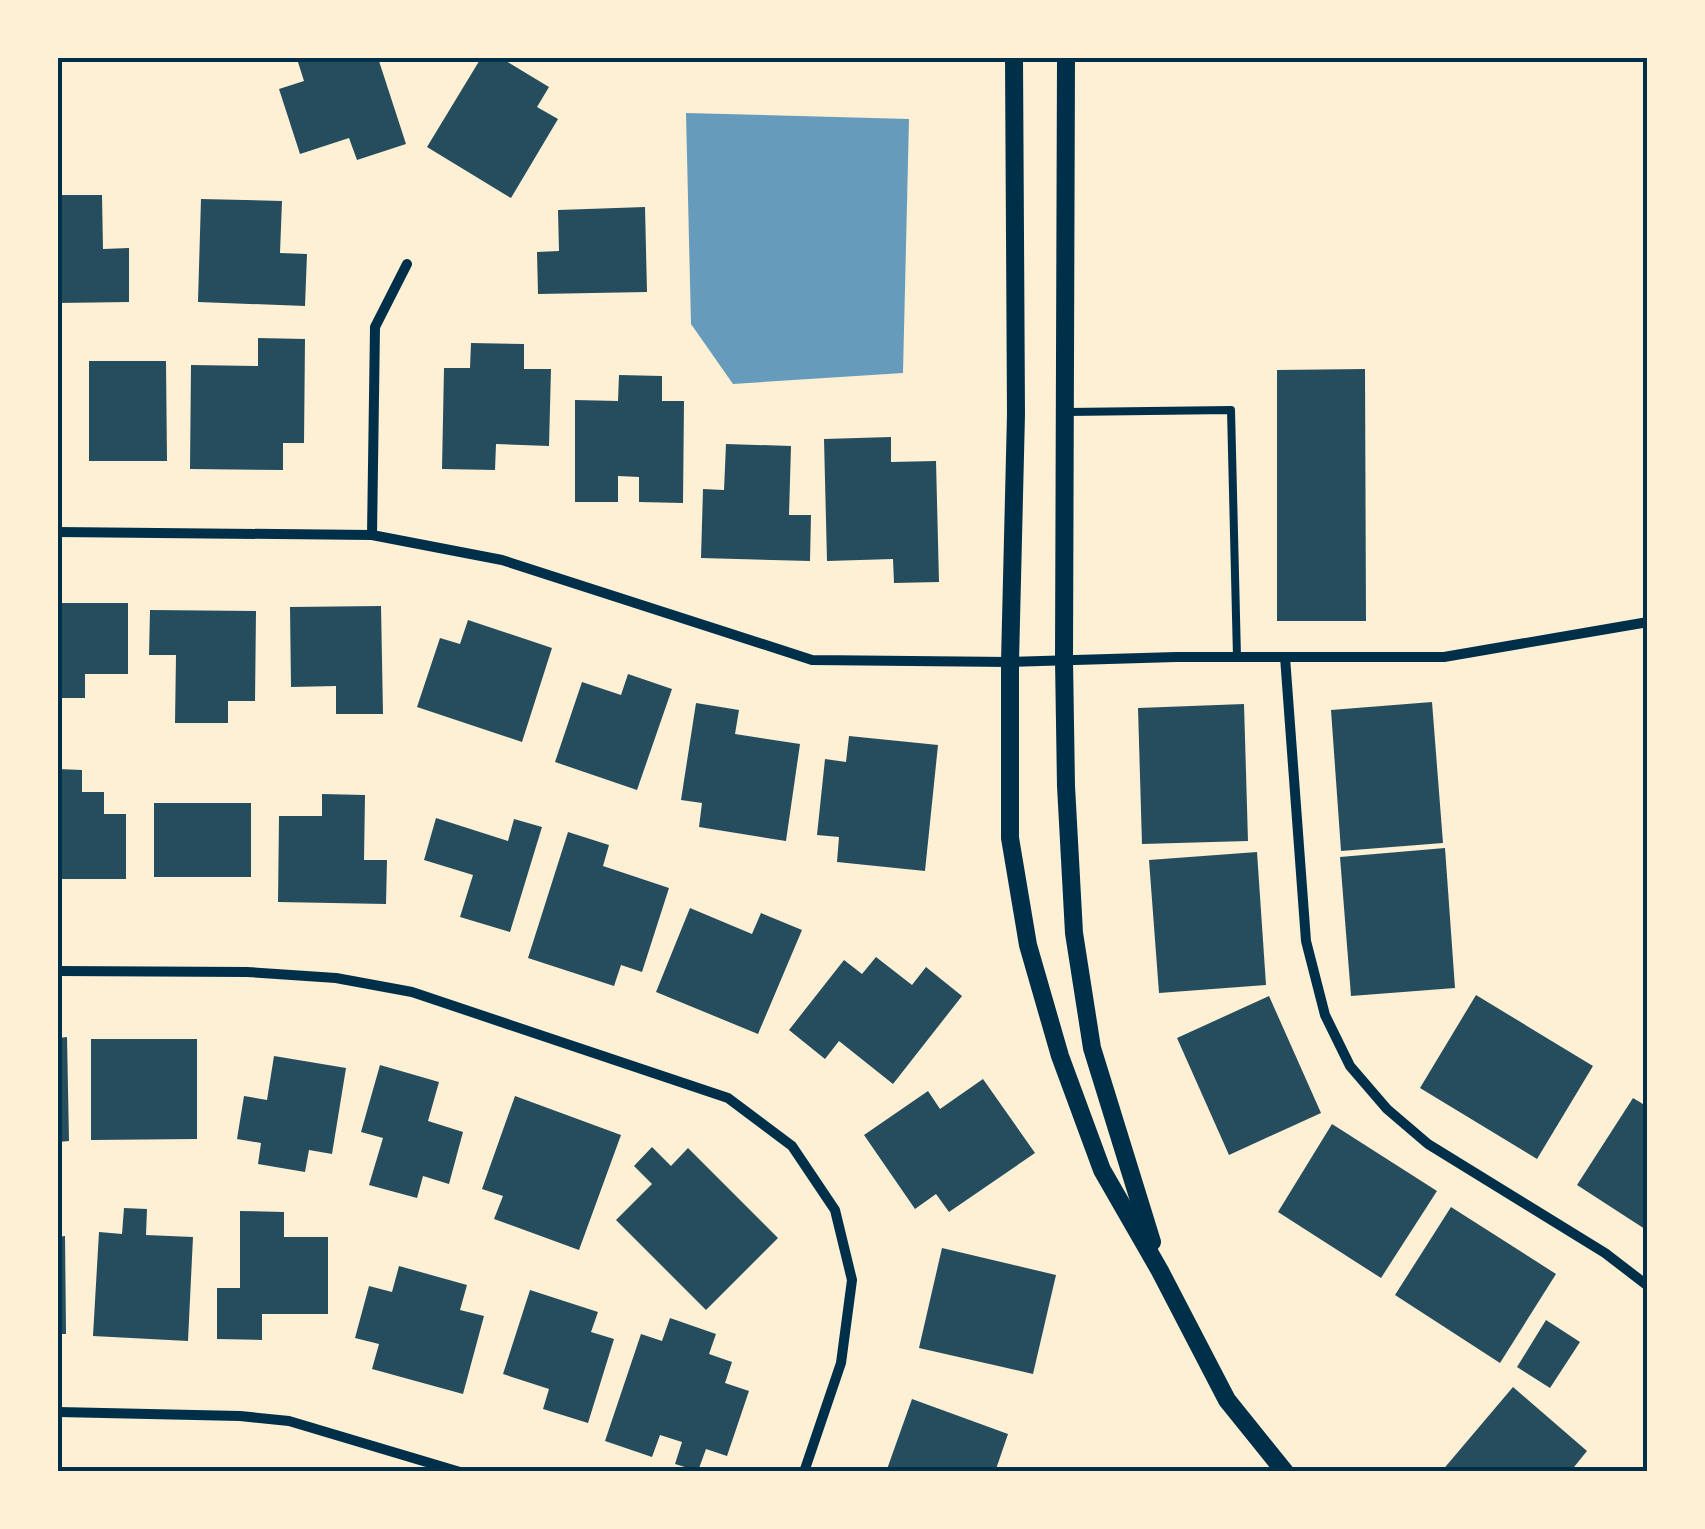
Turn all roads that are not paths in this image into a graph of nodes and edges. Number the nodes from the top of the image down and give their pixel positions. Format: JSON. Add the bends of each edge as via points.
{"nodes":[{"id":1,"x":1014,"y":58,"type":"edge"},
{"id":2,"x":1066,"y":58,"type":"edge"},
{"id":3,"x":406,"y":264,"type":"dead end"},
{"id":4,"x":1065,"y":412,"type":"junction"},
{"id":5,"x":58,"y":532,"type":"edge"},
{"id":6,"x":372,"y":535,"type":"junction"},
{"id":7,"x":1648,"y":622,"type":"edge"},
{"id":8,"x":1237,"y":657,"type":"junction"},
{"id":9,"x":1285,"y":657,"type":"junction"},
{"id":10,"x":1064,"y":660,"type":"junction"},
{"id":11,"x":1010,"y":662,"type":"junction"},
{"id":12,"x":58,"y":971,"type":"edge"},
{"id":13,"x":1160,"y":1271,"type":"junction"},
{"id":14,"x":1648,"y":1286,"type":"edge"},
{"id":15,"x":58,"y":1412,"type":"edge"},
{"id":16,"x":460,"y":1472,"type":"edge"},
{"id":17,"x":804,"y":1472,"type":"edge"},
{"id":18,"x":1286,"y":1472,"type":"edge"}],
"edges":[{"from":1,"to":11,"type":"street"},
{"from":2,"to":4,"type":"street"},
{"from":3,"to":6,"type":"street","via":[[375,327]]},
{"from":4,"to":8,"type":"lane","via":[[1231,410]]},
{"from":4,"to":10,"type":"street"},
{"from":5,"to":6,"type":"street"},
{"from":6,"to":11,"type":"street","via":[[502,560],[812,660]]},
{"from":7,"to":9,"type":"street","via":[[1444,657]]},
{"from":8,"to":9,"type":"street"},
{"from":8,"to":10,"type":"street"},
{"from":9,"to":14,"type":"street","via":[[1306,942],[1325,1015],[1350,1066],[1428,1144]]},
{"from":10,"to":11,"type":"street"},
{"from":10,"to":13,"type":"street","via":[[1074,933],[1092,1048]]},
{"from":11,"to":13,"type":"street","via":[[1010,838],[1028,945],[1102,1170]]},
{"from":12,"to":17,"type":"street","via":[[247,972],[355,981],[412,992],[728,1098],[792,1146],[835,1210],[852,1280],[841,1364]]},
{"from":13,"to":18,"type":"street","via":[[1228,1400]]},
{"from":15,"to":16,"type":"street","via":[[289,1421]]}]}
